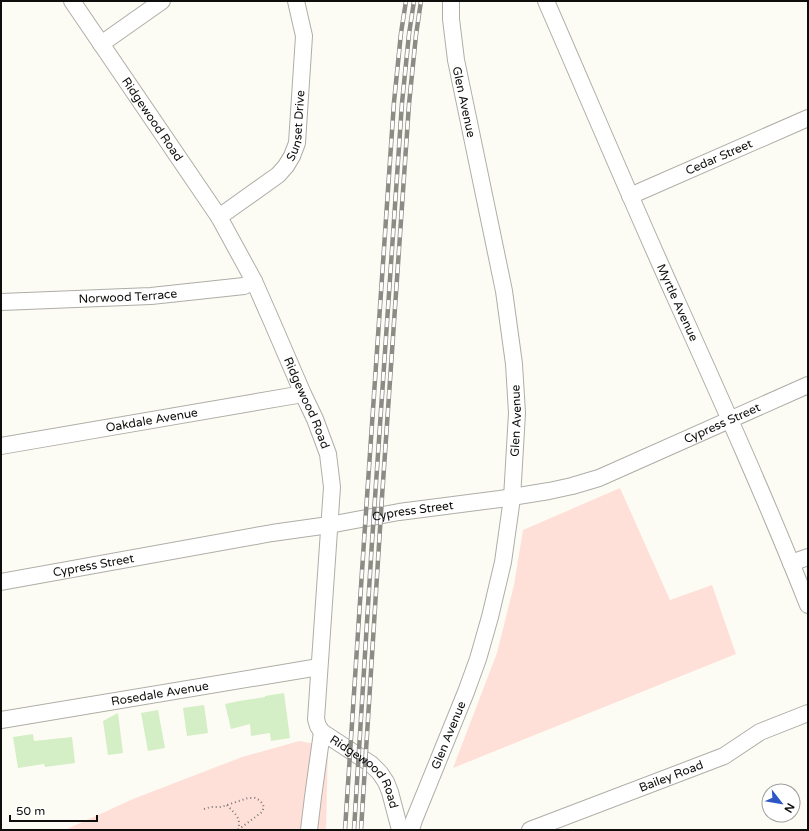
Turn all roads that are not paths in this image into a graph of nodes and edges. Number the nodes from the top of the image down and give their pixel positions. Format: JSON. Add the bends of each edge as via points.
{"nodes":[{"id":1,"x":72,"y":1,"type":"edge"},
{"id":2,"x":162,"y":1,"type":"edge"},
{"id":3,"x":296,"y":1,"type":"edge"},
{"id":4,"x":451,"y":1,"type":"edge"},
{"id":5,"x":546,"y":1,"type":"edge"},
{"id":6,"x":101,"y":44,"type":"junction"},
{"id":7,"x":808,"y":118,"type":"edge"},
{"id":8,"x":630,"y":196,"type":"junction"},
{"id":9,"x":219,"y":217,"type":"junction"},
{"id":10,"x":254,"y":281,"type":"junction"},
{"id":11,"x":1,"y":302,"type":"edge"},
{"id":12,"x":808,"y":385,"type":"edge"},
{"id":13,"x":303,"y":394,"type":"junction"},
{"id":14,"x":730,"y":420,"type":"junction"},
{"id":15,"x":1,"y":446,"type":"edge"},
{"id":16,"x":512,"y":498,"type":"junction"},
{"id":17,"x":329,"y":525,"type":"junction"},
{"id":18,"x":808,"y":557,"type":"edge"},
{"id":19,"x":791,"y":563,"type":"junction"},
{"id":20,"x":1,"y":582,"type":"edge"},
{"id":21,"x":808,"y":605,"type":"edge"},
{"id":22,"x":319,"y":667,"type":"junction"},
{"id":23,"x":808,"y":713,"type":"edge"},
{"id":24,"x":1,"y":720,"type":"edge"},
{"id":25,"x":322,"y":732,"type":"junction"},
{"id":26,"x":309,"y":830,"type":"edge"},
{"id":27,"x":400,"y":830,"type":"edge"},
{"id":28,"x":411,"y":830,"type":"edge"},
{"id":29,"x":530,"y":830,"type":"edge"}],
"edges":[{"from":1,"to":6,"type":"street","name":"Ridgewood Road"},
{"from":2,"to":6,"type":"street"},
{"from":3,"to":9,"type":"street","name":"Sunset Drive","via":[[304,36],[297,143],[292,156],[278,175]]},
{"from":4,"to":16,"type":"street","name":"Glen Avenue","via":[[456,60],[504,291],[514,364],[517,413]]},
{"from":5,"to":8,"type":"street","name":"Myrtle Avenue"},
{"from":6,"to":9,"type":"street","name":"Ridgewood Road"},
{"from":7,"to":8,"type":"street","name":"Cedar Street"},
{"from":8,"to":14,"type":"street","name":"Myrtle Avenue"},
{"from":9,"to":10,"type":"street","name":"Ridgewood Road"},
{"from":10,"to":11,"type":"street","name":"Norwood Terrace","via":[[244,286],[151,296]]},
{"from":10,"to":13,"type":"street","name":"Ridgewood Road"},
{"from":12,"to":14,"type":"street","name":"Cypress Street"},
{"from":13,"to":15,"type":"street","name":"Oakdale Avenue"},
{"from":13,"to":17,"type":"street","name":"Ridgewood Road","via":[[328,454],[332,487]]},
{"from":14,"to":16,"type":"street","name":"Cypress Street","via":[[599,478]]},
{"from":14,"to":19,"type":"street","name":"Myrtle Avenue"},
{"from":16,"to":17,"type":"street","name":"Cypress Street","via":[[399,512]]},
{"from":16,"to":28,"type":"street","name":"Glen Avenue","via":[[502,562],[478,659]]},
{"from":17,"to":20,"type":"street","name":"Cypress Street"},
{"from":17,"to":22,"type":"street","name":"Ridgewood Road"},
{"from":18,"to":19,"type":"street"},
{"from":19,"to":21,"type":"street","name":"Myrtle Avenue"},
{"from":22,"to":24,"type":"street","name":"Rosedale Avenue"},
{"from":22,"to":25,"type":"street","name":"Ridgewood Road","via":[[316,718]]},
{"from":23,"to":29,"type":"street","name":"Bailey Road","via":[[760,732],[724,756]]},
{"from":25,"to":26,"type":"street"},
{"from":25,"to":27,"type":"street","name":"Ridgewood Road","via":[[371,764],[380,773],[390,792]]}]}
